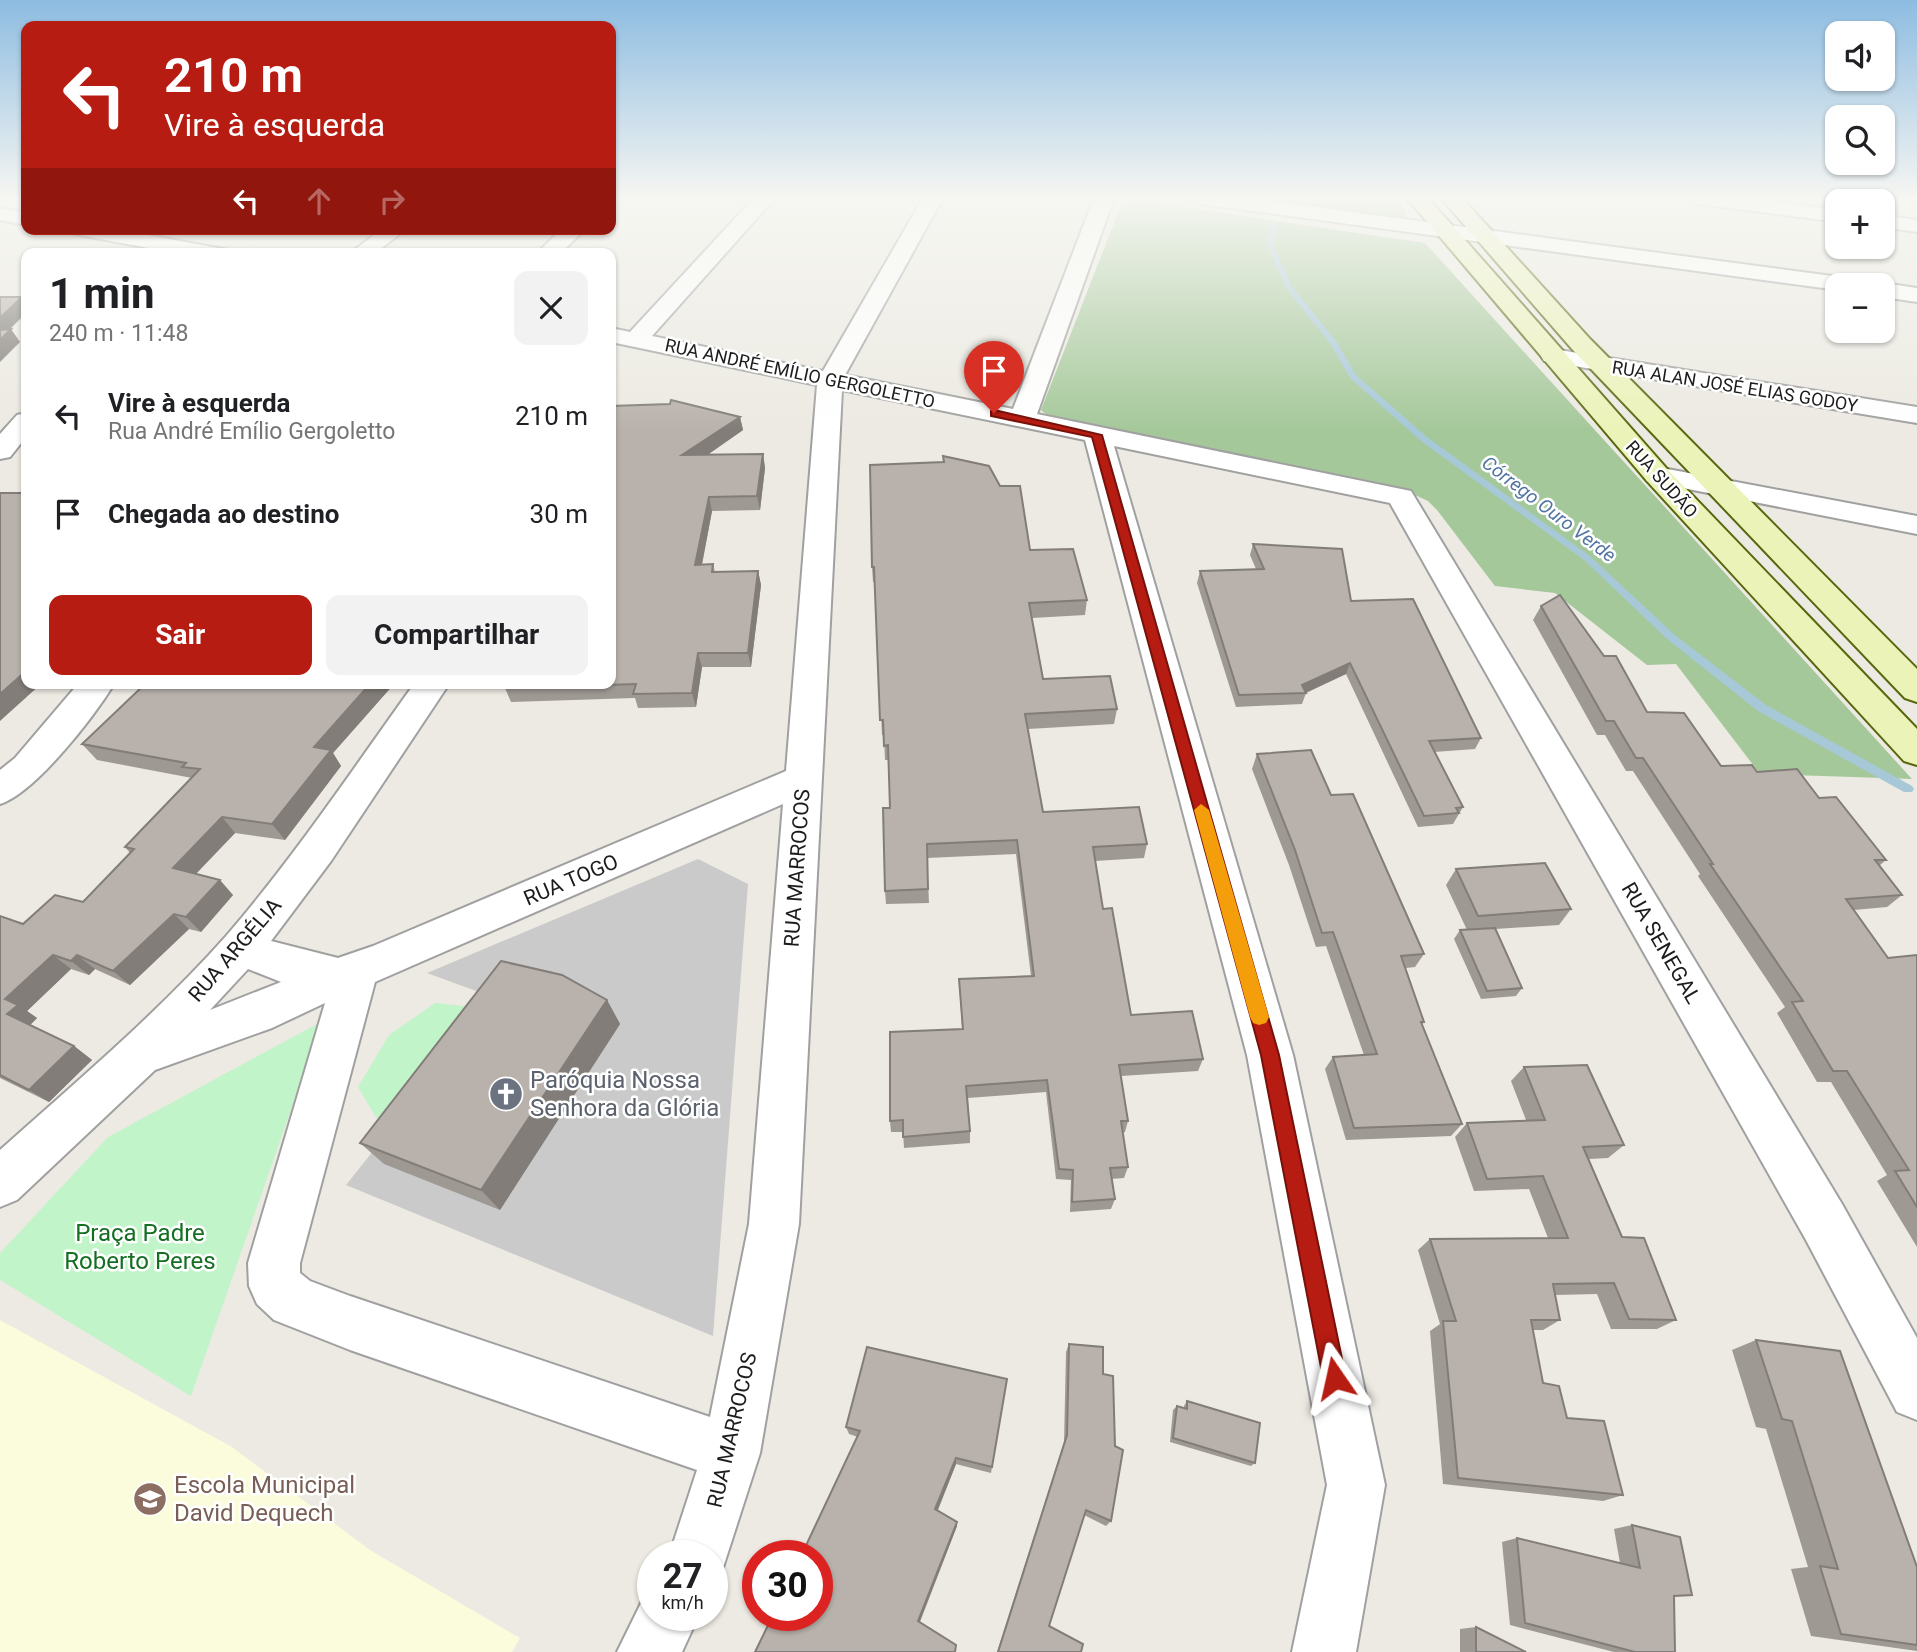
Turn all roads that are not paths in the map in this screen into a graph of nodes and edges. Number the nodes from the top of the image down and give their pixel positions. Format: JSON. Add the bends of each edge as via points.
{"nodes":[{"id":1,"x":686,"y":275,"type":"edge"},
{"id":2,"x":889,"y":275,"type":"edge"},
{"id":3,"x":1075,"y":275,"type":"edge"},
{"id":4,"x":1483,"y":275,"type":"edge"},
{"id":5,"x":1520,"y":275,"type":"edge"},
{"id":6,"x":1772,"y":275,"type":"edge"},
{"id":7,"x":1825,"y":282,"type":"edge"},
{"id":8,"x":1895,"y":292,"type":"edge"},
{"id":9,"x":1917,"y":295,"type":"edge"},
{"id":10,"x":623,"y":337,"type":"edge"},
{"id":11,"x":1553,"y":356,"type":"junction"},
{"id":12,"x":1601,"y":365,"type":"junction"},
{"id":13,"x":830,"y":380,"type":"junction"},
{"id":14,"x":1917,"y":415,"type":"edge"},
{"id":15,"x":1022,"y":419,"type":"junction"},
{"id":16,"x":21,"y":427,"type":"edge"},
{"id":17,"x":1097,"y":435,"type":"junction"},
{"id":18,"x":0,"y":451,"type":"edge"},
{"id":19,"x":1657,"y":475,"type":"junction"},
{"id":20,"x":1720,"y":488,"type":"junction"},
{"id":21,"x":1401,"y":497,"type":"joint"},
{"id":22,"x":1917,"y":525,"type":"edge"},
{"id":23,"x":1903,"y":664,"type":"edge"},
{"id":24,"x":93,"y":689,"type":"edge"},
{"id":25,"x":429,"y":689,"type":"edge"},
{"id":26,"x":1917,"y":690,"type":"edge"},
{"id":27,"x":1917,"y":752,"type":"edge"},
{"id":28,"x":803,"y":779,"type":"junction"},
{"id":29,"x":0,"y":790,"type":"edge"},
{"id":30,"x":241,"y":948,"type":"junction"},
{"id":31,"x":347,"y":975,"type":"junction"},
{"id":32,"x":139,"y":1055,"type":"junction"},
{"id":33,"x":0,"y":1183,"type":"edge"},
{"id":34,"x":1917,"y":1392,"type":"edge"},
{"id":35,"x":731,"y":1453,"type":"junction"},
{"id":36,"x":704,"y":1540,"type":"edge"},
{"id":37,"x":660,"y":1631,"type":"edge"},
{"id":38,"x":649,"y":1652,"type":"edge"},
{"id":39,"x":1324,"y":1652,"type":"edge"}],
"edges":[{"from":1,"to":10,"type":"street"},
{"from":2,"to":13,"type":"street","name":"RUA MARROCOS"},
{"from":3,"to":15,"type":"street"},
{"from":4,"to":11,"type":"street","name":"RUA SUDÃO"},
{"from":5,"to":12,"type":"street","name":"RUA SUDÃO"},
{"from":6,"to":7,"type":"street"},
{"from":8,"to":9,"type":"street"},
{"from":10,"to":13,"type":"street","name":"RUA ANDRÉ EMÍLIO GERGOLETTO"},
{"from":11,"to":12,"type":"street","name":"RUA ALAN JOSÉ ELIAS GODOY"},
{"from":11,"to":19,"type":"street","name":"RUA SUDÃO"},
{"from":12,"to":14,"type":"street","name":"RUA ALAN JOSÉ ELIAS GODOY"},
{"from":12,"to":20,"type":"street","name":"RUA SUDÃO"},
{"from":13,"to":15,"type":"street","name":"RUA ANDRÉ EMÍLIO GERGOLETTO"},
{"from":13,"to":28,"type":"street","name":"RUA MARROCOS"},
{"from":15,"to":17,"type":"street","name":"RUA ANDRÉ EMÍLIO GERGOLETTO"},
{"from":16,"to":18,"type":"street"},
{"from":17,"to":21,"type":"street","name":"RUA ANDRÉ EMÍLIO GERGOLETTO"},
{"from":17,"to":39,"type":"street","via":[[1270,1055],[1356,1485]]},
{"from":19,"to":20,"type":"street"},
{"from":19,"to":27,"type":"street","name":"RUA SUDÃO"},
{"from":20,"to":22,"type":"street"},
{"from":20,"to":23,"type":"street","name":"RUA SUDÃO"},
{"from":21,"to":34,"type":"street","name":"RUA SENEGAL","via":[[1825,1222]]},
{"from":23,"to":26,"type":"street","name":"RUA SUDÃO"},
{"from":24,"to":29,"type":"street","via":[[28,768]]},
{"from":25,"to":30,"type":"street","name":"RUA ARGÉLIA","via":[[317,850]]},
{"from":28,"to":31,"type":"street","name":"RUA TOGO"},
{"from":28,"to":35,"type":"street","name":"RUA MARROCOS","via":[[774,1224]]},
{"from":30,"to":31,"type":"street","via":[[284,965]]},
{"from":30,"to":32,"type":"street","name":"RUA ARGÉLIA"},
{"from":31,"to":32,"type":"street","name":"RUA TOGO","via":[[257,1014]]},
{"from":31,"to":35,"type":"street","via":[[274,1263],[275,1286],[293,1301],[350,1323]]},
{"from":32,"to":33,"type":"street","name":"RUA ARGÉLIA"},
{"from":35,"to":36,"type":"street","name":"RUA MARROCOS"},
{"from":37,"to":38,"type":"street"}]}
